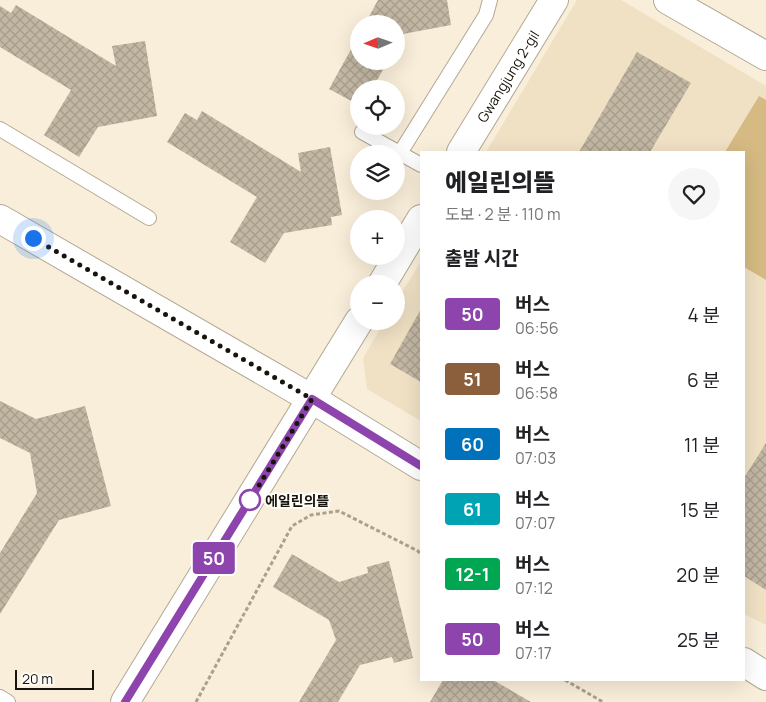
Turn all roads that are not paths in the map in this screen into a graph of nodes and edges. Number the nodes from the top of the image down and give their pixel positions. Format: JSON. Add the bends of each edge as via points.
{"nodes":[{"id":1,"x":490,"y":0,"type":"edge"},
{"id":2,"x":554,"y":0,"type":"edge"},
{"id":3,"x":668,"y":0,"type":"edge"},
{"id":4,"x":703,"y":8,"type":"edge"},
{"id":5,"x":766,"y":56,"type":"edge"},
{"id":6,"x":0,"y":129,"type":"edge"},
{"id":7,"x":367,"y":135,"type":"edge"},
{"id":8,"x":386,"y":145,"type":"edge"},
{"id":9,"x":405,"y":145,"type":"edge"},
{"id":10,"x":462,"y":151,"type":"edge"},
{"id":11,"x":405,"y":156,"type":"edge"},
{"id":12,"x":420,"y":164,"type":"edge"},
{"id":13,"x":0,"y":218,"type":"edge"},
{"id":14,"x":149,"y":218,"type":"dead end"},
{"id":15,"x":420,"y":221,"type":"edge"},
{"id":16,"x":387,"y":275,"type":"edge"},
{"id":17,"x":354,"y":330,"type":"edge"},
{"id":18,"x":312,"y":399,"type":"junction"},
{"id":19,"x":420,"y":465,"type":"edge"},
{"id":20,"x":745,"y":663,"type":"edge"},
{"id":21,"x":766,"y":676,"type":"edge"},
{"id":22,"x":0,"y":697,"type":"edge"},
{"id":23,"x":8,"y":702,"type":"edge"},
{"id":24,"x":125,"y":702,"type":"edge"}],
"edges":[{"from":1,"to":9,"type":"lane","via":[[486,15]]},
{"from":2,"to":10,"type":"street","name":"Gwangjung 2-gil"},
{"from":3,"to":4,"type":"street"},
{"from":4,"to":5,"type":"street"},
{"from":6,"to":14,"type":"lane"},
{"from":7,"to":8,"type":"lane"},
{"from":11,"to":12,"type":"lane"},
{"from":13,"to":18,"type":"street"},
{"from":15,"to":16,"type":"street"},
{"from":17,"to":18,"type":"street"},
{"from":18,"to":19,"type":"street"},
{"from":18,"to":24,"type":"street"},
{"from":20,"to":21,"type":"street"},
{"from":22,"to":23,"type":"lane"}]}
